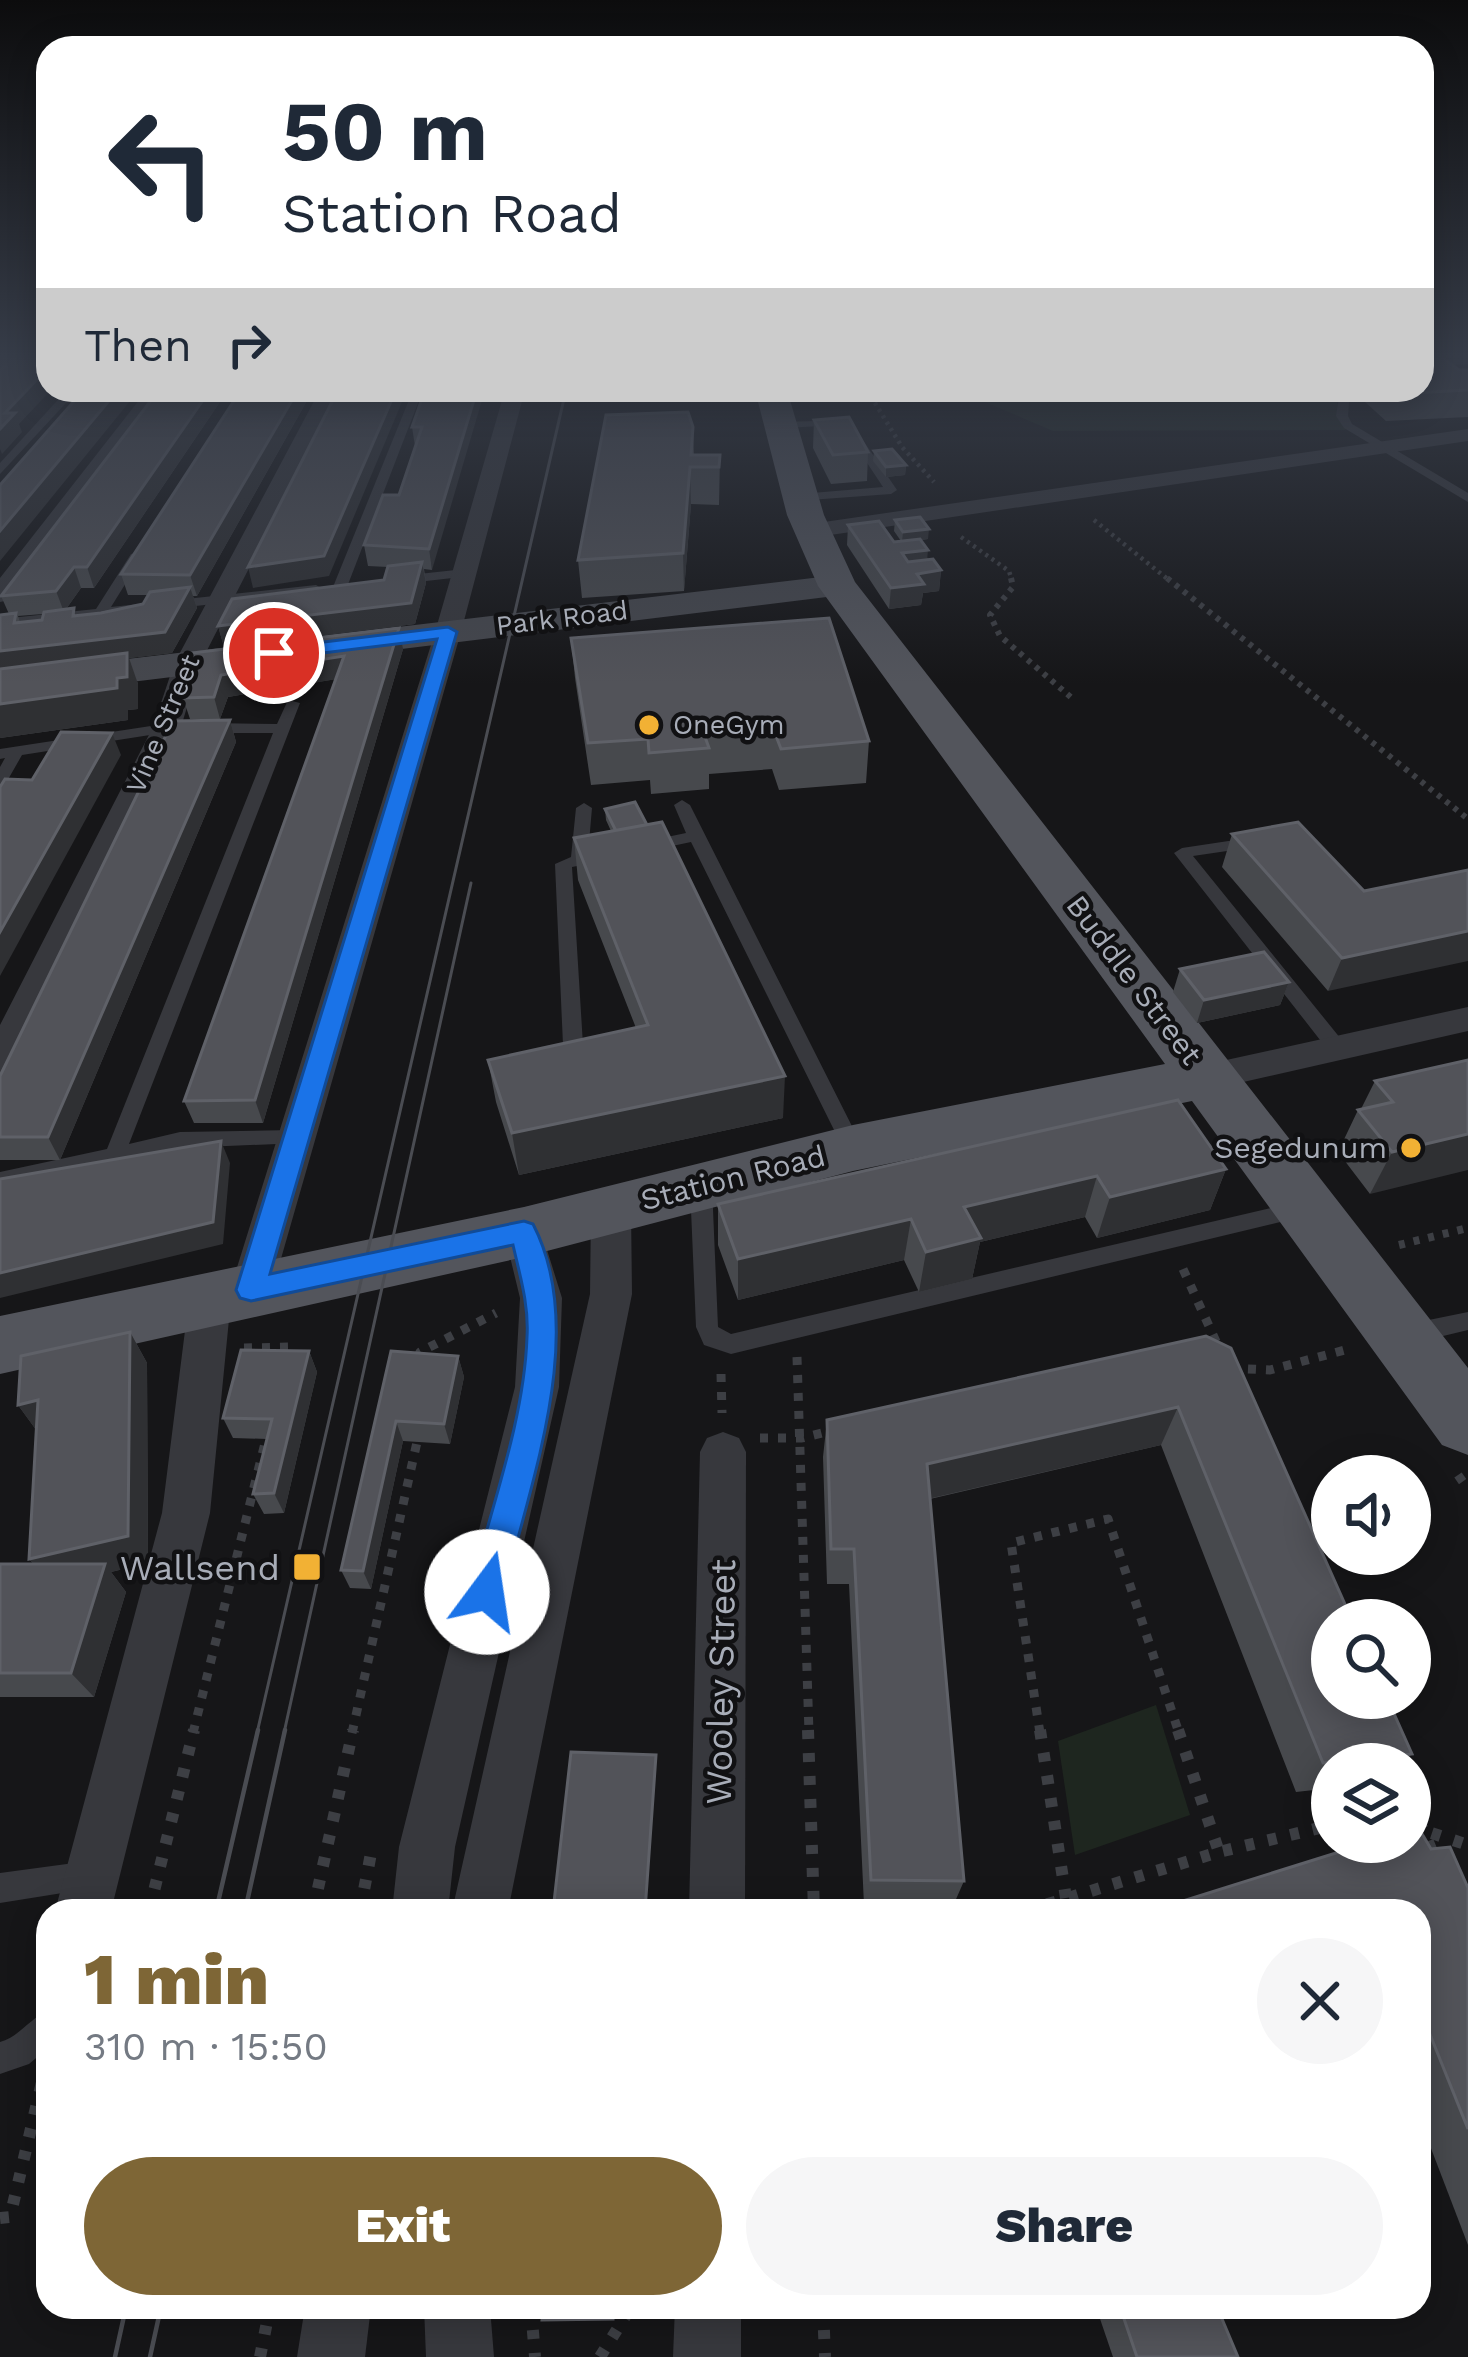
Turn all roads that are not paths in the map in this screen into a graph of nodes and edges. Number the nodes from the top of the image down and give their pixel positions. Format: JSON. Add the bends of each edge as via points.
{"nodes":[{"id":1,"x":100,"y":464,"type":"edge"},
{"id":2,"x":291,"y":464,"type":"edge"},
{"id":3,"x":389,"y":464,"type":"edge"},
{"id":4,"x":495,"y":464,"type":"edge"},
{"id":5,"x":793,"y":464,"type":"edge"},
{"id":6,"x":873,"y":464,"type":"edge"},
{"id":7,"x":1260,"y":464,"type":"edge"},
{"id":8,"x":1411,"y":464,"type":"edge"},
{"id":9,"x":1468,"y":498,"type":"edge"},
{"id":10,"x":805,"y":514,"type":"junction"},
{"id":11,"x":140,"y":551,"type":"edge"},
{"id":12,"x":465,"y":573,"type":"junction"},
{"id":13,"x":382,"y":583,"type":"edge"},
{"id":14,"x":361,"y":585,"type":"edge"},
{"id":15,"x":838,"y":586,"type":"junction"},
{"id":16,"x":340,"y":587,"type":"junction"},
{"id":17,"x":0,"y":595,"type":"edge"},
{"id":18,"x":221,"y":598,"type":"junction"},
{"id":19,"x":101,"y":611,"type":"junction"},
{"id":20,"x":0,"y":623,"type":"edge"},
{"id":21,"x":448,"y":632,"type":"junction"},
{"id":22,"x":187,"y":664,"type":"junction"},
{"id":23,"x":0,"y":686,"type":"edge"},
{"id":24,"x":293,"y":703,"type":"dead end"},
{"id":25,"x":167,"y":727,"type":"junction"},
{"id":26,"x":283,"y":729,"type":"junction"},
{"id":27,"x":9,"y":752,"type":"edge"},
{"id":28,"x":0,"y":780,"type":"edge"},
{"id":29,"x":682,"y":805,"type":"dead end"},
{"id":30,"x":584,"y":808,"type":"dead end"},
{"id":31,"x":696,"y":836,"type":"junction"},
{"id":32,"x":1267,"y":839,"type":"edge"},
{"id":33,"x":634,"y":850,"type":"edge"},
{"id":34,"x":613,"y":854,"type":"edge"},
{"id":35,"x":579,"y":861,"type":"junction"},
{"id":36,"x":1468,"y":1019,"type":"edge"},
{"id":37,"x":573,"y":1045,"type":"edge"},
{"id":38,"x":1338,"y":1048,"type":"junction"},
{"id":39,"x":0,"y":1060,"type":"edge"},
{"id":40,"x":1208,"y":1077,"type":"junction"},
{"id":41,"x":293,"y":1138,"type":"junction"},
{"id":42,"x":853,"y":1148,"type":"junction"},
{"id":43,"x":115,"y":1154,"type":"junction"},
{"id":44,"x":0,"y":1180,"type":"edge"},
{"id":45,"x":701,"y":1186,"type":"junction"},
{"id":46,"x":1307,"y":1207,"type":"junction"},
{"id":47,"x":611,"y":1209,"type":"junction"},
{"id":48,"x":524,"y":1232,"type":"junction"},
{"id":49,"x":230,"y":1294,"type":"junction"},
{"id":50,"x":1468,"y":1322,"type":"edge"},
{"id":51,"x":1382,"y":1341,"type":"junction"},
{"id":52,"x":0,"y":1345,"type":"edge"},
{"id":53,"x":1468,"y":1424,"type":"edge"},
{"id":54,"x":723,"y":1452,"type":"road end"},
{"id":55,"x":0,"y":1888,"type":"edge"},
{"id":56,"x":87,"y":1893,"type":"edge"},
{"id":57,"x":422,"y":1899,"type":"edge"},
{"id":58,"x":483,"y":1899,"type":"edge"},
{"id":59,"x":717,"y":1899,"type":"edge"},
{"id":60,"x":36,"y":2037,"type":"edge"},
{"id":61,"x":0,"y":2058,"type":"edge"},
{"id":62,"x":336,"y":2319,"type":"edge"},
{"id":63,"x":458,"y":2319,"type":"edge"},
{"id":64,"x":708,"y":2319,"type":"edge"},
{"id":65,"x":331,"y":2357,"type":"edge"},
{"id":66,"x":460,"y":2357,"type":"edge"},
{"id":67,"x":707,"y":2357,"type":"edge"}],
"edges":[{"from":1,"to":17,"type":"street"},
{"from":2,"to":18,"type":"street","name":"Vine Street"},
{"from":3,"to":16,"type":"lane"},
{"from":4,"to":12,"type":"street"},
{"from":5,"to":10,"type":"main road","name":"Buddle Street"},
{"from":6,"to":10,"type":"lane","via":[[891,490]]},
{"from":7,"to":10,"type":"street","via":[[925,512]]},
{"from":8,"to":9,"type":"lane"},
{"from":10,"to":15,"type":"main road","name":"Buddle Street"},
{"from":11,"to":19,"type":"lane"},
{"from":12,"to":13,"type":"lane"},
{"from":12,"to":21,"type":"street"},
{"from":14,"to":16,"type":"lane"},
{"from":15,"to":21,"type":"street","name":"Park Road"},
{"from":15,"to":40,"type":"main road","name":"Buddle Street"},
{"from":16,"to":18,"type":"lane"},
{"from":18,"to":19,"type":"lane"},
{"from":18,"to":22,"type":"street","name":"Vine Street"},
{"from":19,"to":20,"type":"lane"},
{"from":21,"to":22,"type":"street","name":"Park Road"},
{"from":21,"to":41,"type":"street"},
{"from":22,"to":23,"type":"street","name":"Park Road"},
{"from":22,"to":25,"type":"street","name":"Vine Street"},
{"from":24,"to":26,"type":"lane"},
{"from":25,"to":26,"type":"lane"},
{"from":25,"to":27,"type":"lane"},
{"from":25,"to":39,"type":"street","name":"Vine Street"},
{"from":26,"to":43,"type":"lane"},
{"from":27,"to":28,"type":"lane"},
{"from":29,"to":31,"type":"lane"},
{"from":30,"to":35,"type":"lane"},
{"from":31,"to":33,"type":"lane"},
{"from":31,"to":42,"type":"lane"},
{"from":32,"to":38,"type":"lane","via":[[1182,854]]},
{"from":34,"to":35,"type":"lane"},
{"from":35,"to":37,"type":"lane","via":[[563,864]]},
{"from":36,"to":38,"type":"street","name":"Station Road"},
{"from":38,"to":40,"type":"street","name":"Station Road"},
{"from":40,"to":42,"type":"main road","name":"Station Road"},
{"from":40,"to":46,"type":"main road","name":"Buddle Street"},
{"from":41,"to":43,"type":"lane","via":[[199,1139]]},
{"from":41,"to":49,"type":"street"},
{"from":42,"to":45,"type":"main road","name":"Station Road"},
{"from":43,"to":44,"type":"lane"},
{"from":45,"to":46,"type":"lane","via":[[706,1327],[720,1343],[795,1332]]},
{"from":45,"to":47,"type":"main road","name":"Station Road"},
{"from":46,"to":51,"type":"main road","name":"Buddle Street"},
{"from":47,"to":48,"type":"main road","name":"Station Road"},
{"from":47,"to":58,"type":"street","via":[[611,1294]]},
{"from":48,"to":49,"type":"main road","name":"Station Road"},
{"from":48,"to":57,"type":"street","via":[[541,1298],[537,1387]]},
{"from":49,"to":52,"type":"main road","name":"Station Road"},
{"from":49,"to":56,"type":"street","via":[[186,1514]]},
{"from":50,"to":51,"type":"lane"},
{"from":51,"to":53,"type":"main road","name":"Buddle Street"},
{"from":54,"to":59,"type":"street","name":"Wooley Street"},
{"from":55,"to":56,"type":"lane"},
{"from":60,"to":61,"type":"lane"},
{"from":62,"to":65,"type":"street"},
{"from":63,"to":66,"type":"street"},
{"from":64,"to":67,"type":"street"}]}
